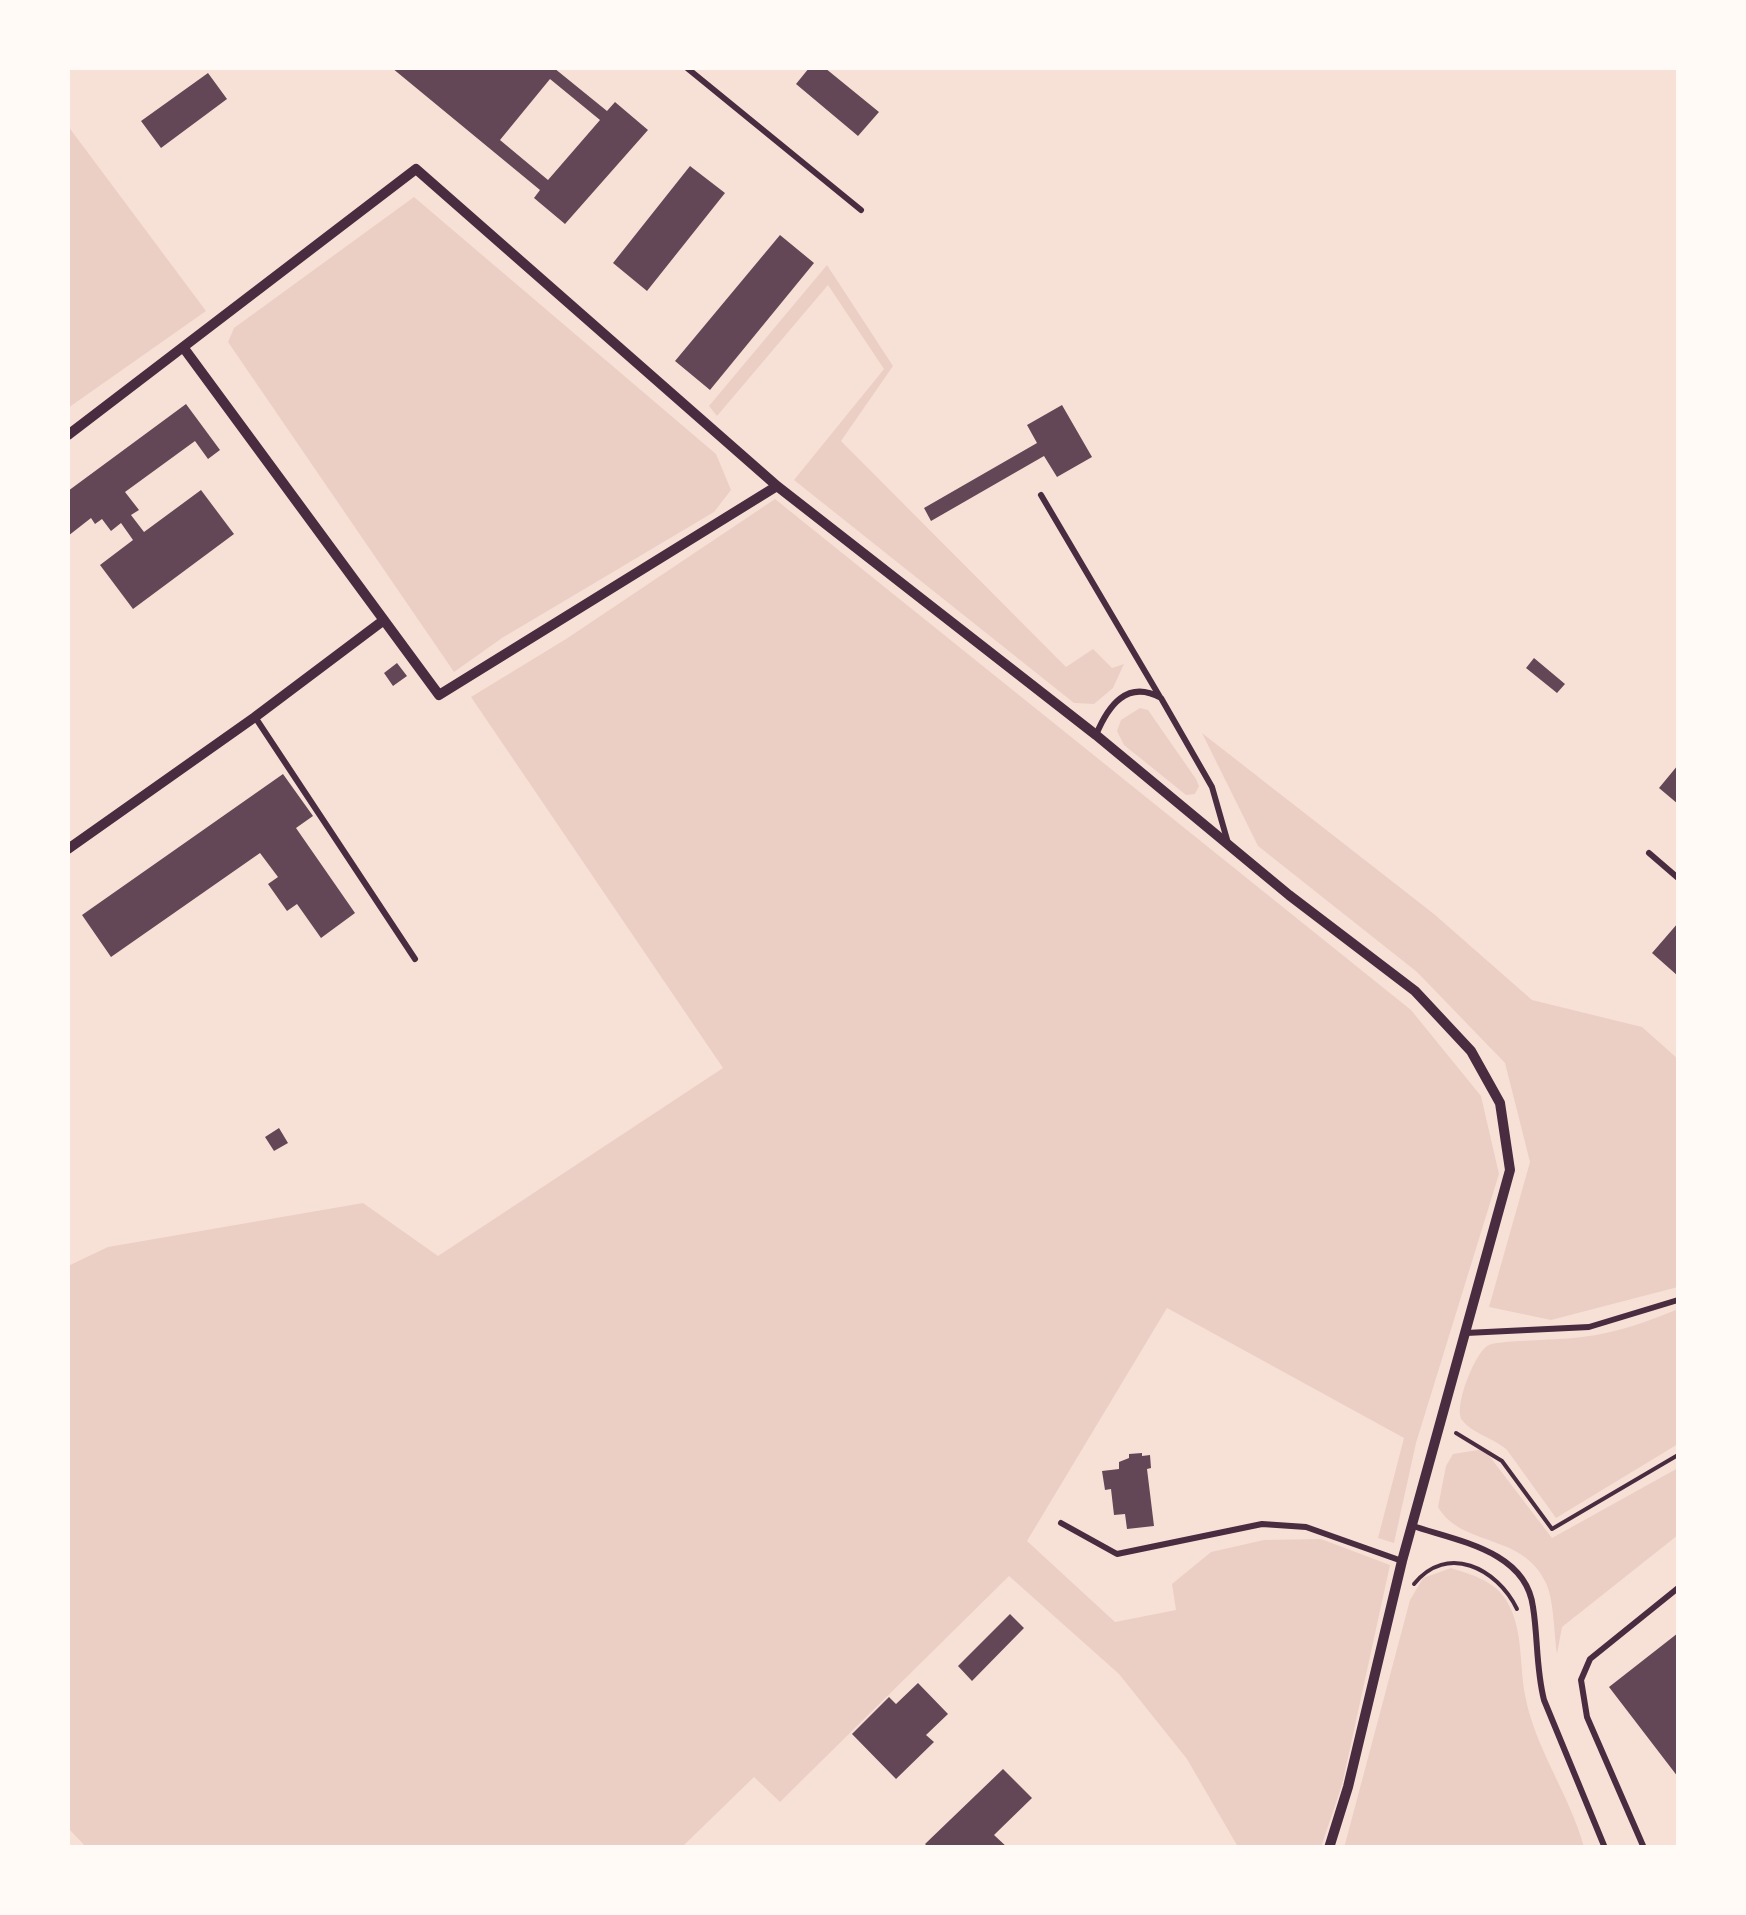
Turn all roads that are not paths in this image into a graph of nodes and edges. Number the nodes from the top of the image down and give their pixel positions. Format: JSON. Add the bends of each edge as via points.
{"nodes":[{"id":1,"x":687,"y":68,"type":"edge"},
{"id":2,"x":860,"y":210,"type":"dead end"},
{"id":3,"x":183,"y":347,"type":"junction"},
{"id":4,"x":68,"y":435,"type":"edge"},
{"id":5,"x":778,"y":486,"type":"junction"},
{"id":6,"x":1041,"y":495,"type":"dead end"},
{"id":7,"x":384,"y":620,"type":"junction"},
{"id":8,"x":1161,"y":698,"type":"junction"},
{"id":9,"x":255,"y":718,"type":"junction"},
{"id":10,"x":1096,"y":736,"type":"junction"},
{"id":11,"x":1229,"y":844,"type":"junction"},
{"id":12,"x":68,"y":849,"type":"edge"},
{"id":13,"x":1649,"y":853,"type":"dead end"},
{"id":14,"x":1678,"y":878,"type":"edge"},
{"id":15,"x":415,"y":959,"type":"dead end"},
{"id":16,"x":1678,"y":1300,"type":"edge"},
{"id":17,"x":1464,"y":1333,"type":"junction"},
{"id":18,"x":1060,"y":1522,"type":"dead end"},
{"id":19,"x":1412,"y":1525,"type":"junction"},
{"id":20,"x":1402,"y":1561,"type":"junction"},
{"id":21,"x":1678,"y":1588,"type":"edge"},
{"id":22,"x":1329,"y":1848,"type":"edge"},
{"id":23,"x":1605,"y":1848,"type":"edge"},
{"id":24,"x":1644,"y":1848,"type":"edge"}],
"edges":[{"from":1,"to":2,"type":"lane"},
{"from":3,"to":4,"type":"street"},
{"from":3,"to":5,"type":"street","via":[[416,169]]},
{"from":3,"to":7,"type":"street"},
{"from":5,"to":7,"type":"street","via":[[439,695]]},
{"from":5,"to":10,"type":"street"},
{"from":6,"to":8,"type":"lane"},
{"from":7,"to":9,"type":"street"},
{"from":8,"to":10,"type":"lane","via":[[1130,691]]},
{"from":8,"to":11,"type":"lane","via":[[1212,787]]},
{"from":9,"to":12,"type":"street"},
{"from":9,"to":15,"type":"lane"},
{"from":10,"to":11,"type":"street"},
{"from":11,"to":17,"type":"street","via":[[1415,991],[1471,1052],[1500,1103],[1510,1170]]},
{"from":13,"to":14,"type":"lane"},
{"from":16,"to":17,"type":"lane","via":[[1589,1328]]},
{"from":17,"to":19,"type":"street"},
{"from":18,"to":20,"type":"lane","via":[[1117,1554],[1262,1524],[1306,1527]]},
{"from":19,"to":20,"type":"street"},
{"from":19,"to":23,"type":"lane","via":[[1503,1559],[1528,1586],[1544,1700]]},
{"from":20,"to":22,"type":"street"},
{"from":21,"to":24,"type":"lane","via":[[1590,1658],[1581,1680],[1588,1717]]}]}
